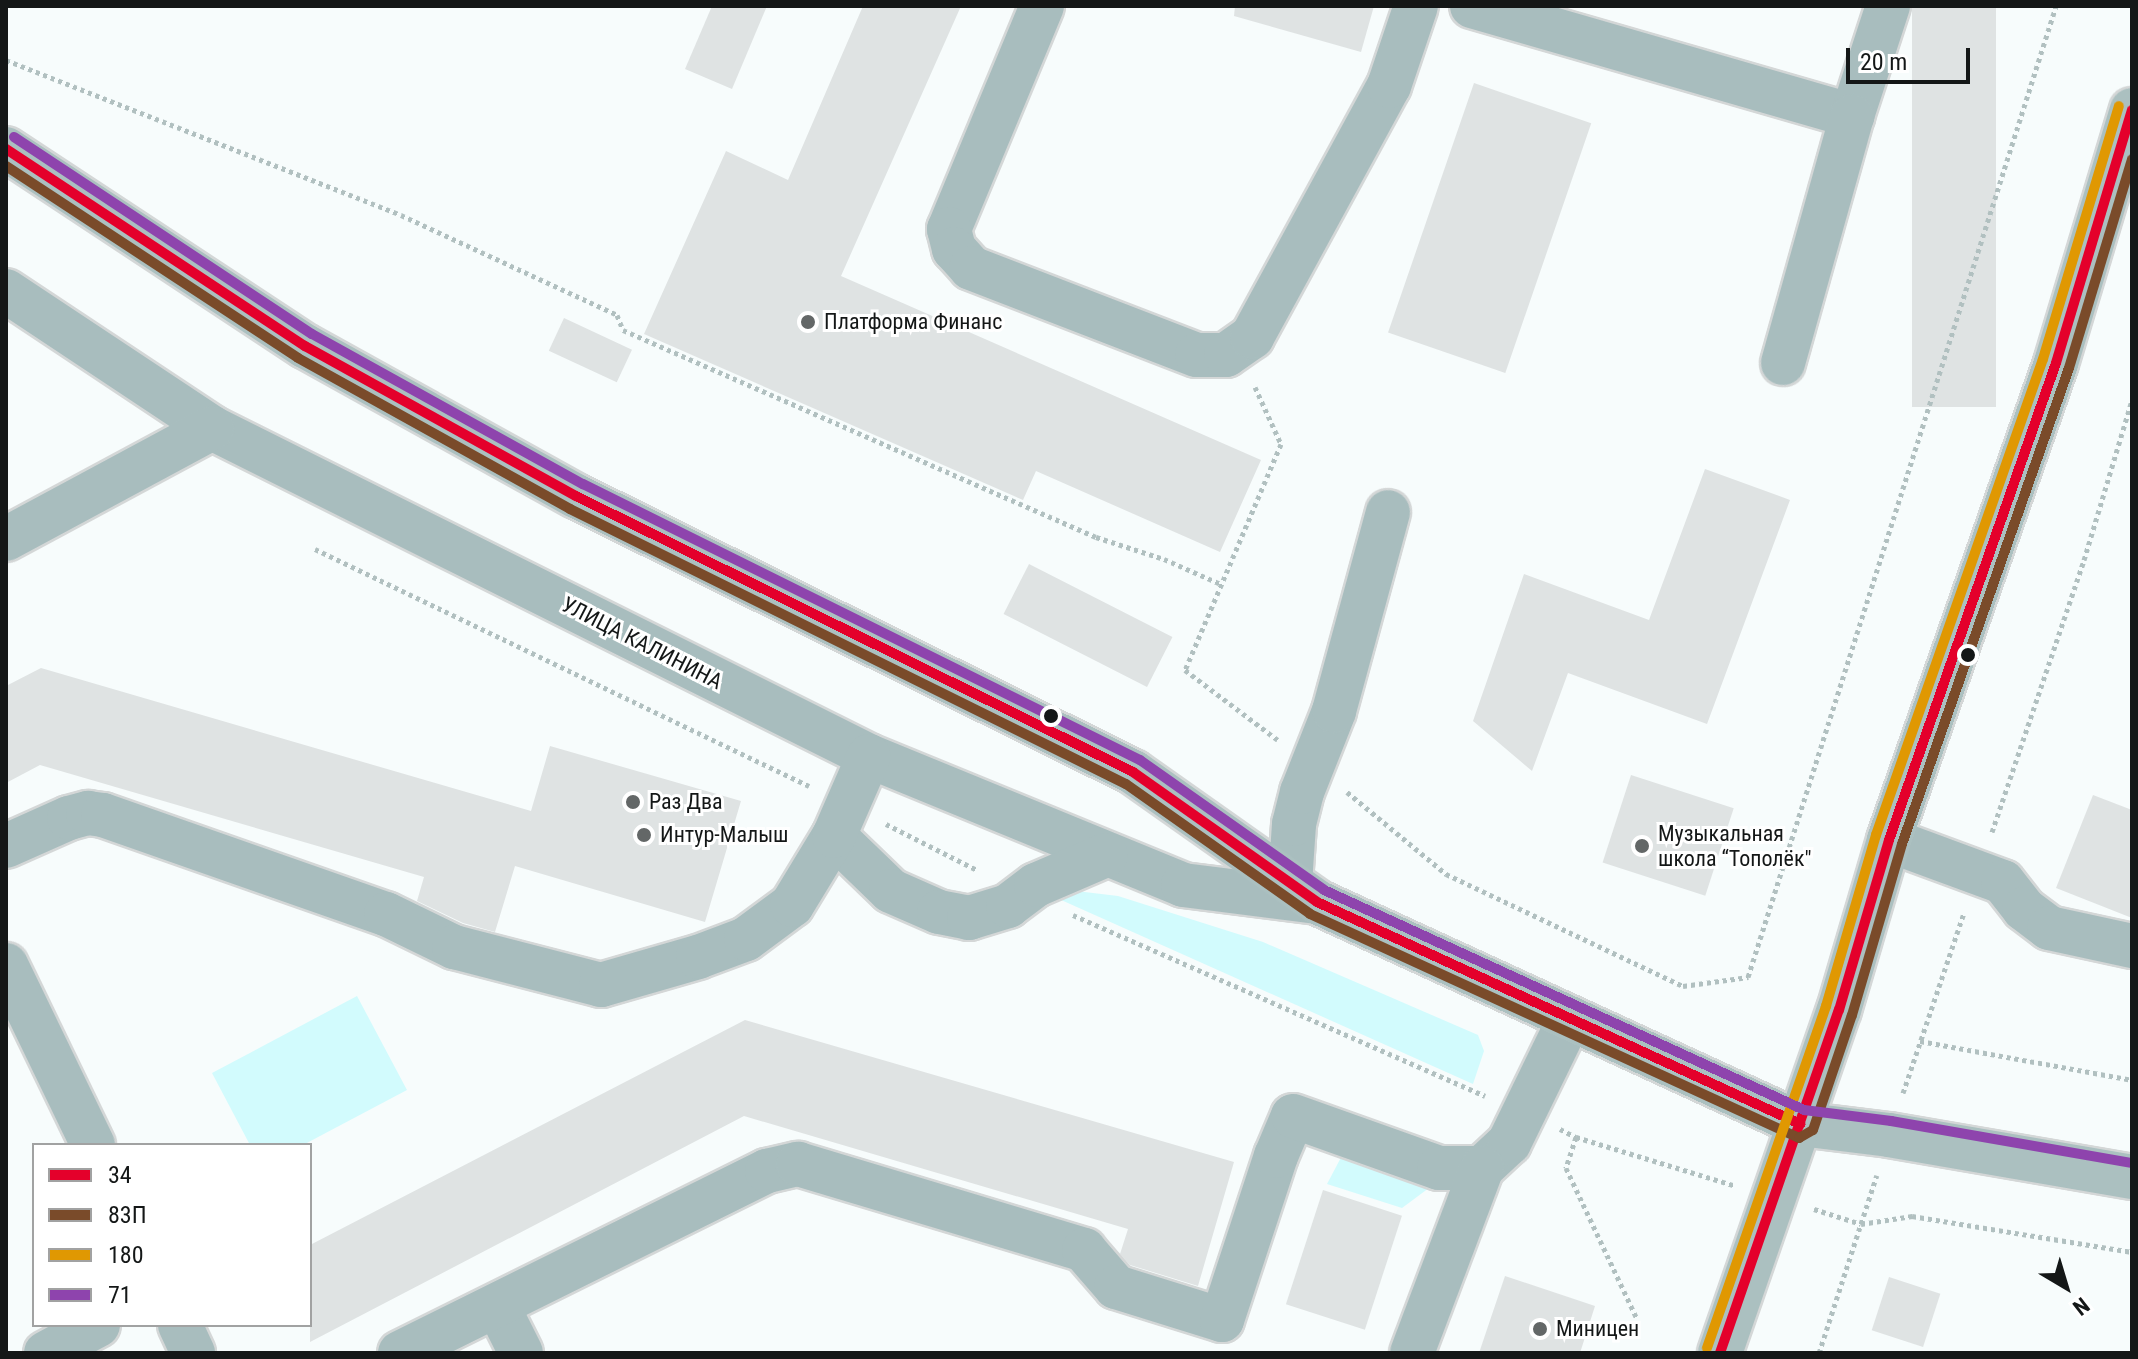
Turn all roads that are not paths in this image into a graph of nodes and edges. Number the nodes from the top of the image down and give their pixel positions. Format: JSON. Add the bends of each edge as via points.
{"nodes":[{"id":1,"x":1042,"y":6,"type":"edge"},
{"id":2,"x":1416,"y":6,"type":"edge"},
{"id":3,"x":1472,"y":6,"type":"edge"},
{"id":4,"x":1888,"y":6,"type":"edge"},
{"id":5,"x":2132,"y":110,"type":"edge"},
{"id":6,"x":1852,"y":116,"type":"junction"},
{"id":7,"x":6,"y":149,"type":"edge"},
{"id":8,"x":6,"y":291,"type":"edge"},
{"id":9,"x":1783,"y":363,"type":"dead end"},
{"id":10,"x":212,"y":428,"type":"junction"},
{"id":11,"x":1388,"y":512,"type":"dead end"},
{"id":12,"x":6,"y":539,"type":"edge"},
{"id":13,"x":869,"y":756,"type":"junction"},
{"id":14,"x":834,"y":836,"type":"junction"},
{"id":15,"x":1889,"y":840,"type":"junction"},
{"id":16,"x":6,"y":846,"type":"edge"},
{"id":17,"x":1106,"y":855,"type":"junction"},
{"id":18,"x":1304,"y":893,"type":"junction"},
{"id":19,"x":2132,"y":946,"type":"edge"},
{"id":20,"x":6,"y":965,"type":"edge"},
{"id":21,"x":1569,"y":1020,"type":"junction"},
{"id":22,"x":1800,"y":1124,"type":"junction"},
{"id":23,"x":92,"y":1143,"type":"edge"},
{"id":24,"x":1482,"y":1168,"type":"junction"},
{"id":25,"x":2132,"y":1177,"type":"edge"},
{"id":26,"x":498,"y":1307,"type":"junction"},
{"id":27,"x":94,"y":1327,"type":"edge"},
{"id":28,"x":181,"y":1327,"type":"edge"},
{"id":29,"x":1217,"y":1337,"type":"edge"},
{"id":30,"x":46,"y":1353,"type":"edge"},
{"id":31,"x":193,"y":1353,"type":"edge"},
{"id":32,"x":400,"y":1353,"type":"edge"},
{"id":33,"x":521,"y":1353,"type":"edge"},
{"id":34,"x":1412,"y":1353,"type":"edge"},
{"id":35,"x":1720,"y":1353,"type":"edge"}],
"edges":[{"from":1,"to":2,"type":"street","via":[[949,229],[954,249],[971,268],[1197,355],[1226,355],[1252,337],[1389,86]]},
{"from":3,"to":6,"type":"street"},
{"from":4,"to":6,"type":"street"},
{"from":5,"to":15,"type":"main road","via":[[2056,363]]},
{"from":6,"to":9,"type":"street"},
{"from":7,"to":18,"type":"main road","name":"УЛИЦА КАЛИНИНА","via":[[305,346],[576,496],[1133,772]]},
{"from":8,"to":10,"type":"street","name":"УЛИЦА КАЛИНИНА"},
{"from":10,"to":12,"type":"street"},
{"from":10,"to":13,"type":"street","name":"УЛИЦА КАЛИНИНА"},
{"from":11,"to":18,"type":"street","via":[[1334,711],[1294,824]]},
{"from":13,"to":14,"type":"street"},
{"from":13,"to":17,"type":"street","name":"УЛИЦА КАЛИНИНА"},
{"from":14,"to":16,"type":"street","via":[[792,905],[746,939],[601,985],[454,947],[386,914],[103,815],[69,818]]},
{"from":14,"to":17,"type":"street","via":[[891,891],[939,912],[969,918],[1008,906],[1036,885]]},
{"from":15,"to":19,"type":"street","via":[[2003,882],[2024,909],[2049,928]]},
{"from":15,"to":22,"type":"main road"},
{"from":17,"to":18,"type":"street","name":"УЛИЦА КАЛИНИНА","via":[[1183,885]]},
{"from":18,"to":21,"type":"main road","name":"УЛИЦА КАЛИНИНА"},
{"from":20,"to":23,"type":"street"},
{"from":21,"to":22,"type":"main road","name":"УЛИЦА КАЛИНИНА"},
{"from":21,"to":24,"type":"street","via":[[1509,1143]]},
{"from":22,"to":25,"type":"main road","name":"УЛИЦА КАЛИНИНА"},
{"from":22,"to":35,"type":"main road"},
{"from":24,"to":29,"type":"street","via":[[1439,1168],[1293,1116]]},
{"from":24,"to":34,"type":"street"},
{"from":26,"to":29,"type":"street","via":[[767,1171],[798,1164],[1084,1250],[1116,1287]]},
{"from":26,"to":32,"type":"street"},
{"from":26,"to":33,"type":"street"},
{"from":27,"to":30,"type":"street"},
{"from":28,"to":31,"type":"street"}]}
